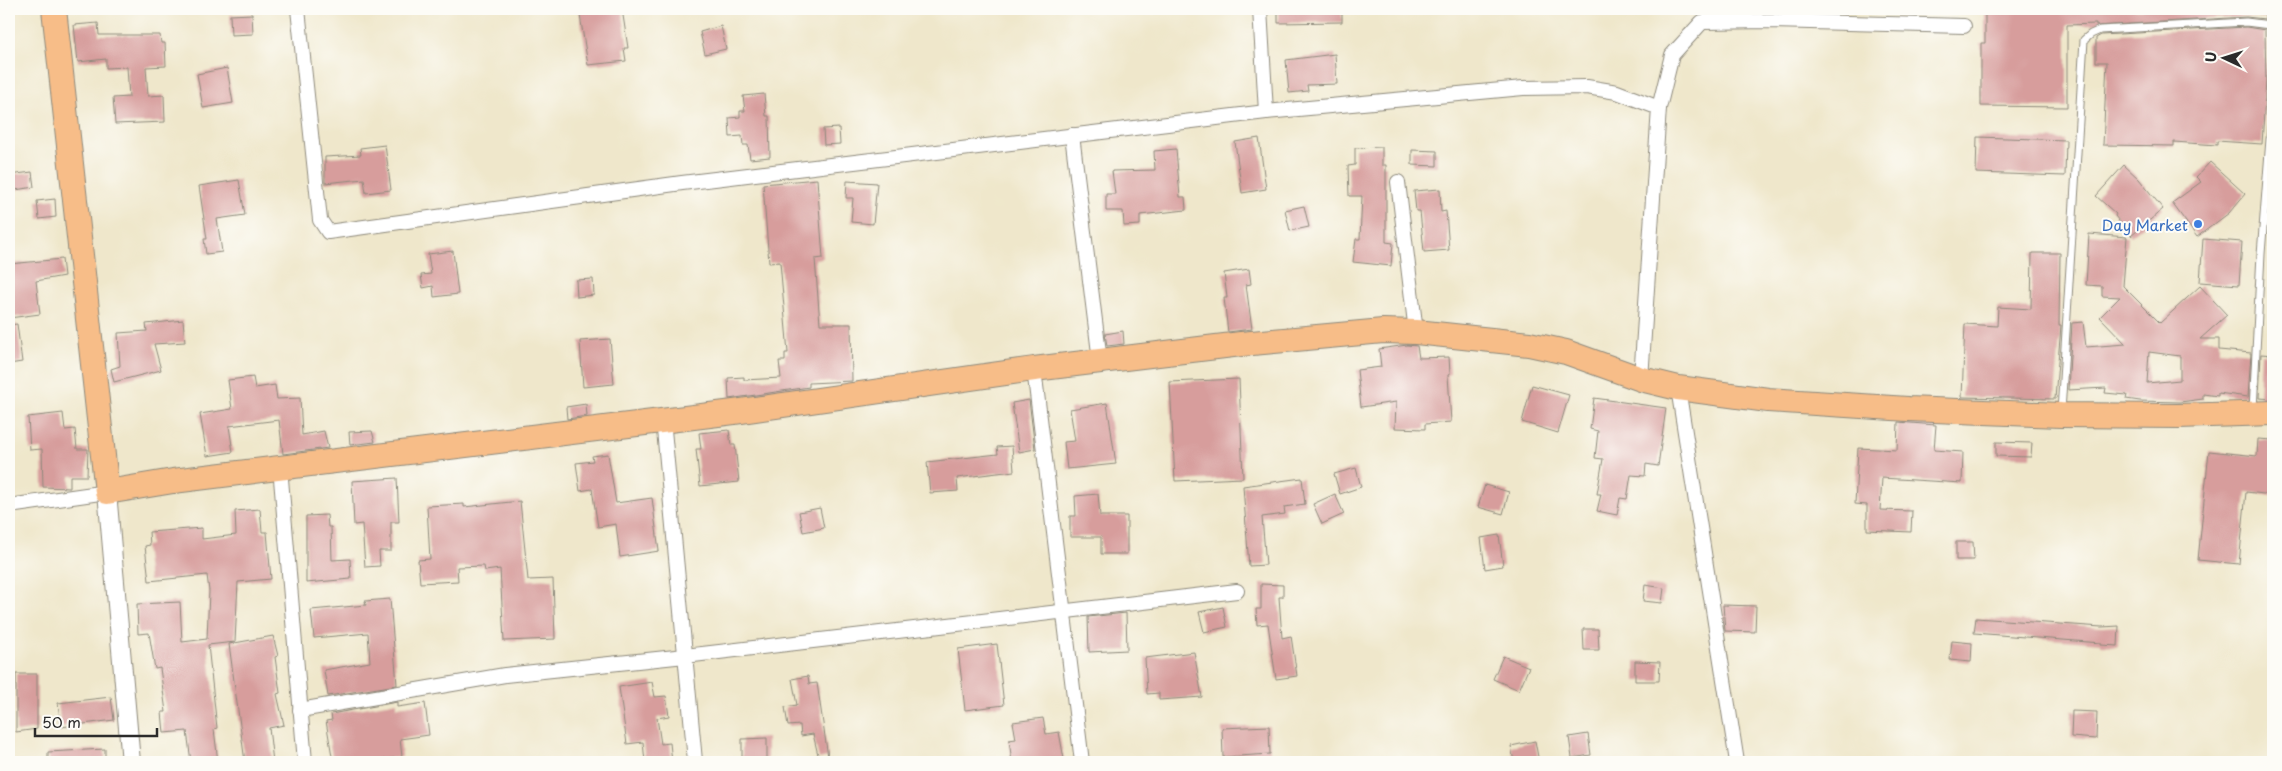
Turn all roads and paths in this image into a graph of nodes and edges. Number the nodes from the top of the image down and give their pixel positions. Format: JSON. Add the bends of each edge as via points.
{"nodes":[{"id":1,"x":54,"y":9,"type":"edge"},
{"id":2,"x":298,"y":9,"type":"edge"},
{"id":3,"x":1260,"y":9,"type":"edge"},
{"id":4,"x":1964,"y":26,"type":"dead end"},
{"id":5,"x":2273,"y":33,"type":"edge"},
{"id":6,"x":2273,"y":101,"type":"edge"},
{"id":7,"x":1659,"y":108,"type":"junction"},
{"id":8,"x":1266,"y":112,"type":"junction"},
{"id":9,"x":1072,"y":135,"type":"junction"},
{"id":10,"x":1398,"y":182,"type":"dead end"},
{"id":11,"x":1416,"y":332,"type":"junction"},
{"id":12,"x":1100,"y":362,"type":"junction"},
{"id":13,"x":1034,"y":370,"type":"junction"},
{"id":14,"x":1641,"y":379,"type":"junction"},
{"id":15,"x":1678,"y":388,"type":"junction"},
{"id":16,"x":2263,"y":413,"type":"edge"},
{"id":17,"x":2061,"y":415,"type":"junction"},
{"id":18,"x":663,"y":419,"type":"junction"},
{"id":19,"x":280,"y":467,"type":"junction"},
{"id":20,"x":107,"y":492,"type":"junction"},
{"id":21,"x":9,"y":506,"type":"edge"},
{"id":22,"x":1237,"y":591,"type":"dead end"},
{"id":23,"x":1064,"y":611,"type":"junction"},
{"id":24,"x":685,"y":656,"type":"junction"},
{"id":25,"x":300,"y":710,"type":"junction"},
{"id":26,"x":694,"y":761,"type":"edge"},
{"id":27,"x":132,"y":762,"type":"edge"},
{"id":28,"x":305,"y":762,"type":"edge"},
{"id":29,"x":1082,"y":762,"type":"edge"},
{"id":30,"x":1737,"y":762,"type":"edge"}],
"edges":[{"from":1,"to":20,"type":"highway"},
{"from":2,"to":9,"type":"street","via":[[320,220],[328,232],[682,183]]},
{"from":3,"to":8,"type":"street"},
{"from":4,"to":7,"type":"street","via":[[1702,22],[1672,55]]},
{"from":5,"to":17,"type":"lane","via":[[2270,26],[2246,22],[2100,30],[2084,40]]},
{"from":6,"to":16,"type":"lane","via":[[2261,254]]},
{"from":7,"to":8,"type":"street","via":[[1617,92],[1587,86],[1523,88]]},
{"from":7,"to":14,"type":"street"},
{"from":8,"to":9,"type":"street"},
{"from":9,"to":12,"type":"street"},
{"from":10,"to":11,"type":"street"},
{"from":11,"to":12,"type":"highway","via":[[1383,330]]},
{"from":11,"to":14,"type":"highway","via":[[1529,344],[1566,352]]},
{"from":12,"to":13,"type":"highway"},
{"from":13,"to":18,"type":"highway"},
{"from":13,"to":23,"type":"street"},
{"from":14,"to":15,"type":"highway"},
{"from":15,"to":17,"type":"highway","via":[[1768,400]]},
{"from":15,"to":30,"type":"street"},
{"from":16,"to":17,"type":"highway"},
{"from":18,"to":19,"type":"highway"},
{"from":18,"to":24,"type":"street"},
{"from":19,"to":20,"type":"highway"},
{"from":19,"to":25,"type":"street"},
{"from":20,"to":21,"type":"street"},
{"from":20,"to":27,"type":"street"},
{"from":22,"to":23,"type":"street"},
{"from":23,"to":24,"type":"street"},
{"from":23,"to":29,"type":"street"},
{"from":24,"to":25,"type":"street","via":[[505,675]]},
{"from":24,"to":26,"type":"street"},
{"from":25,"to":28,"type":"street"}]}
